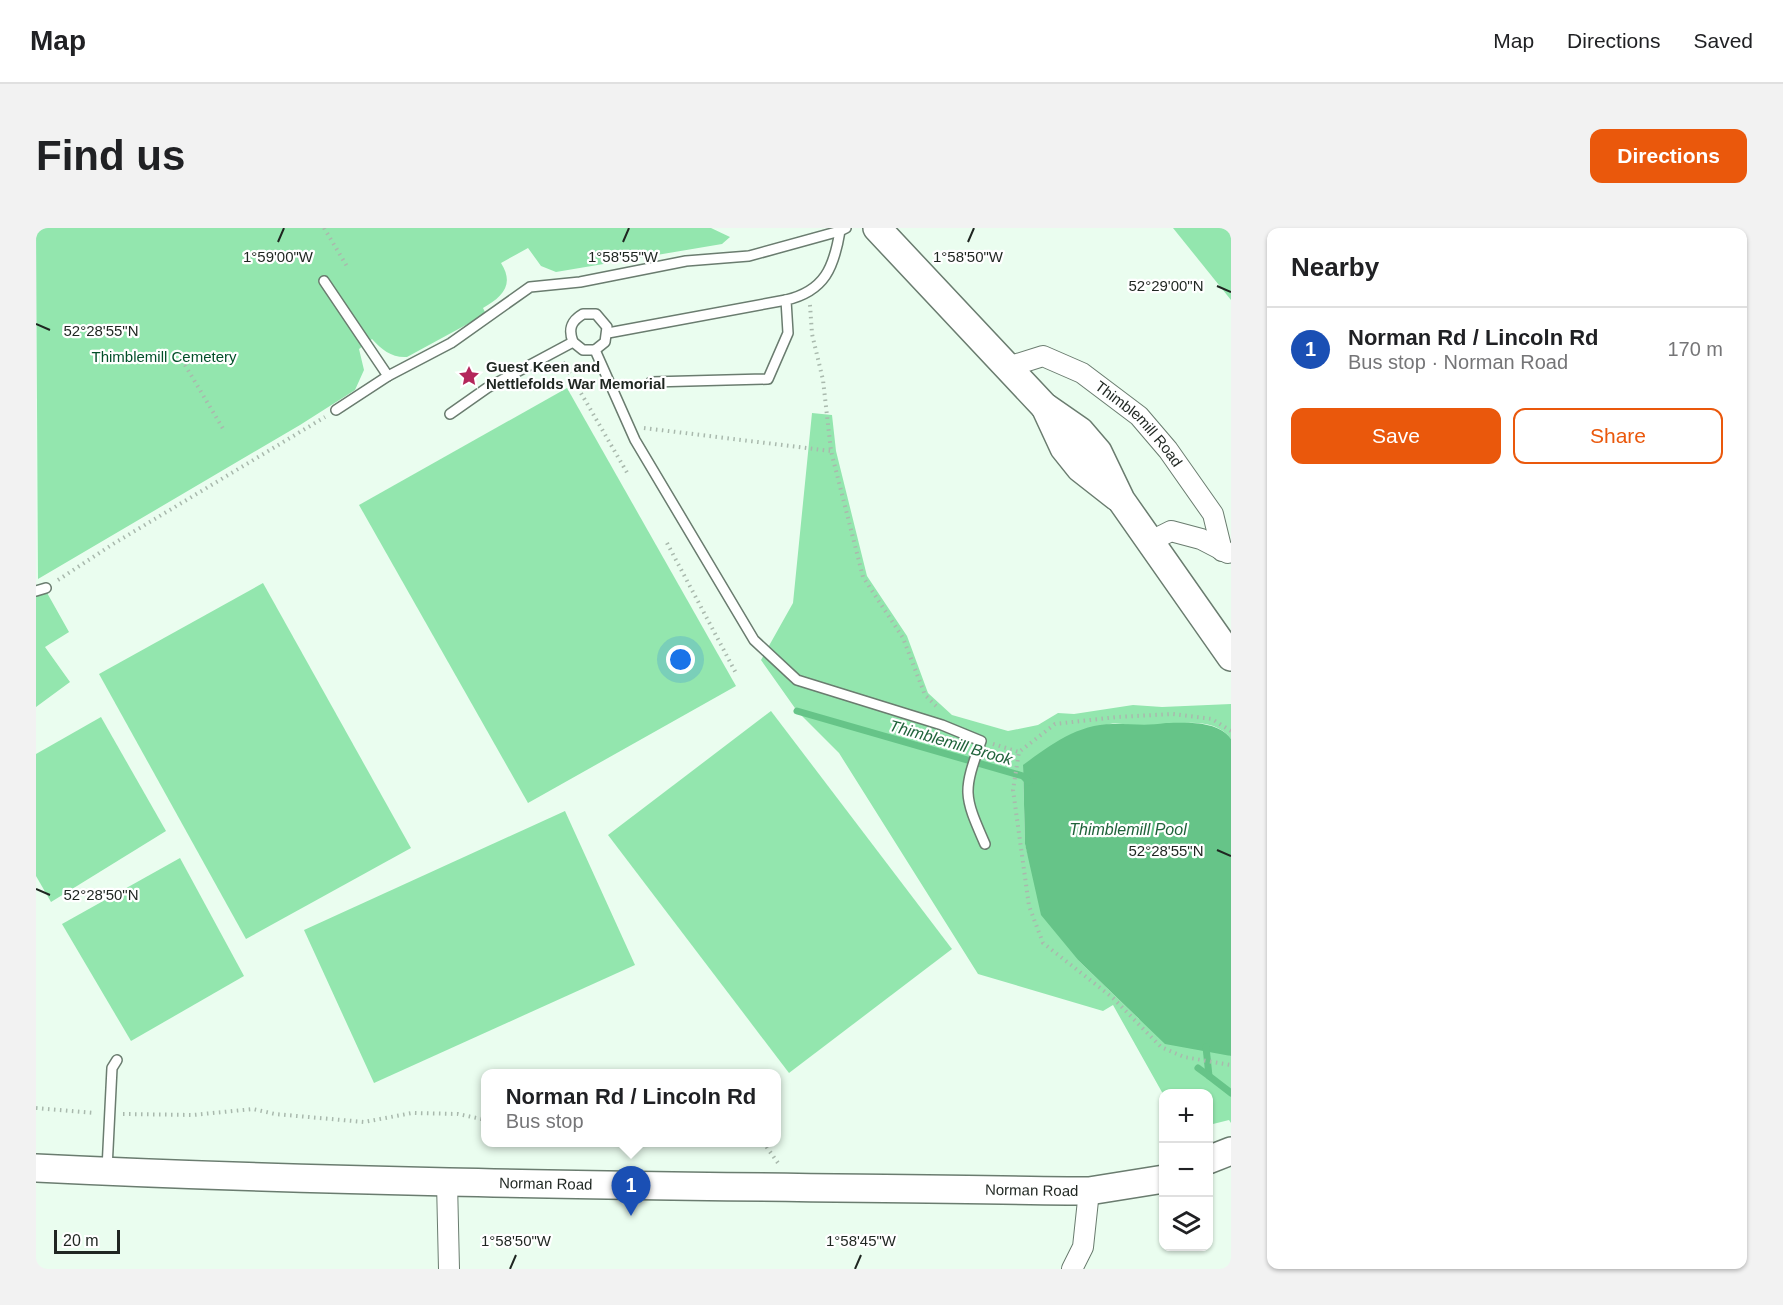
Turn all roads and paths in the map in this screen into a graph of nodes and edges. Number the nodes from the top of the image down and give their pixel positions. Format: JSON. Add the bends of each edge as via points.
{"nodes":[{"id":1,"x":324,"y":228,"type":"edge"},
{"id":2,"x":877,"y":228,"type":"edge"},
{"id":3,"x":843,"y":230,"type":"edge"},
{"id":4,"x":348,"y":268,"type":"dead end"},
{"id":5,"x":324,"y":281,"type":"dead end"},
{"id":6,"x":810,"y":290,"type":"junction"},
{"id":7,"x":786,"y":300,"type":"junction"},
{"id":8,"x":608,"y":333,"type":"junction"},
{"id":9,"x":573,"y":342,"type":"junction"},
{"id":10,"x":595,"y":350,"type":"junction"},
{"id":11,"x":560,"y":356,"type":"dead end"},
{"id":12,"x":185,"y":365,"type":"dead end"},
{"id":13,"x":1008,"y":367,"type":"junction"},
{"id":14,"x":388,"y":376,"type":"junction"},
{"id":15,"x":651,"y":382,"type":"dead end"},
{"id":16,"x":336,"y":410,"type":"joint"},
{"id":17,"x":450,"y":414,"type":"dead end"},
{"id":18,"x":628,"y":426,"type":"junction"},
{"id":19,"x":225,"y":432,"type":"dead end"},
{"id":20,"x":831,"y":451,"type":"junction"},
{"id":21,"x":629,"y":476,"type":"dead end"},
{"id":22,"x":1151,"y":542,"type":"junction"},
{"id":23,"x":667,"y":543,"type":"dead end"},
{"id":24,"x":1227,"y":552,"type":"edge"},
{"id":25,"x":41,"y":589,"type":"edge"},
{"id":26,"x":1231,"y":657,"type":"edge"},
{"id":27,"x":737,"y":675,"type":"dead end"},
{"id":28,"x":942,"y":725,"type":"junction"},
{"id":29,"x":1231,"y":731,"type":"edge"},
{"id":30,"x":981,"y":741,"type":"junction"},
{"id":31,"x":1019,"y":752,"type":"junction"},
{"id":32,"x":985,"y":844,"type":"dead end"},
{"id":33,"x":117,"y":1060,"type":"dead end"},
{"id":34,"x":1231,"y":1065,"type":"edge"},
{"id":35,"x":36,"y":1108,"type":"edge"},
{"id":36,"x":110,"y":1114,"type":"junction"},
{"id":37,"x":481,"y":1119,"type":"edge"},
{"id":38,"x":766,"y":1147,"type":"edge"},
{"id":39,"x":1231,"y":1151,"type":"edge"},
{"id":40,"x":1213,"y":1158,"type":"edge"},
{"id":41,"x":36,"y":1168,"type":"edge"},
{"id":42,"x":781,"y":1168,"type":"dead end"},
{"id":43,"x":107,"y":1171,"type":"junction"},
{"id":44,"x":1159,"y":1180,"type":"edge"},
{"id":45,"x":447,"y":1182,"type":"junction"},
{"id":46,"x":1089,"y":1191,"type":"junction"},
{"id":47,"x":449,"y":1269,"type":"edge"},
{"id":48,"x":1072,"y":1269,"type":"edge"}],
"edges":[{"from":1,"to":4,"type":"path"},
{"from":2,"to":13,"type":"street"},
{"from":3,"to":6,"type":"lane","via":[[829,273]]},
{"from":3,"to":14,"type":"lane","via":[[749,256],[686,261],[530,288],[451,343]]},
{"from":5,"to":14,"type":"lane"},
{"from":6,"to":7,"type":"lane"},
{"from":6,"to":20,"type":"path","via":[[812,334],[823,380]]},
{"from":7,"to":8,"type":"lane"},
{"from":7,"to":15,"type":"lane","via":[[788,333],[768,379]]},
{"from":8,"to":9,"type":"lane","via":[[600,317],[583,314],[570,328]]},
{"from":8,"to":10,"type":"lane","via":[[605,342]]},
{"from":9,"to":10,"type":"lane","via":[[583,350]]},
{"from":9,"to":17,"type":"lane","via":[[488,388]]},
{"from":10,"to":18,"type":"lane"},
{"from":11,"to":21,"type":"path"},
{"from":12,"to":19,"type":"path"},
{"from":13,"to":22,"type":"street","via":[[1044,406],[1080,431],[1098,452],[1121,500]]},
{"from":13,"to":24,"type":"street","name":"Thimblemill Road","via":[[1043,356],[1082,373],[1139,416],[1213,514]]},
{"from":14,"to":16,"type":"lane"},
{"from":16,"to":25,"type":"path"},
{"from":18,"to":20,"type":"path"},
{"from":18,"to":28,"type":"lane","via":[[754,640],[797,680]]},
{"from":20,"to":28,"type":"path","via":[[862,577],[903,638],[925,695],[943,714]]},
{"from":22,"to":24,"type":"street","via":[[1171,531],[1201,539]]},
{"from":22,"to":26,"type":"street"},
{"from":23,"to":27,"type":"path"},
{"from":28,"to":30,"type":"lane"},
{"from":29,"to":31,"type":"path","via":[[1212,719],[1183,715],[1117,717],[1055,724]]},
{"from":30,"to":31,"type":"path"},
{"from":30,"to":32,"type":"lane","via":[[969,776],[967,802]]},
{"from":31,"to":34,"type":"path","via":[[1013,790],[1029,906],[1043,943],[1113,998],[1161,1047],[1194,1059]]},
{"from":33,"to":36,"type":"lane","via":[[112,1068]]},
{"from":35,"to":36,"type":"path"},
{"from":36,"to":37,"type":"path","via":[[193,1115],[253,1109],[364,1122],[412,1113]]},
{"from":36,"to":43,"type":"lane"},
{"from":38,"to":42,"type":"path"},
{"from":39,"to":40,"type":"street"},
{"from":41,"to":43,"type":"street","name":"Norman Road"},
{"from":43,"to":45,"type":"street","name":"Norman Road"},
{"from":44,"to":46,"type":"street","name":"Norman Road"},
{"from":45,"to":46,"type":"street","name":"Norman Road"},
{"from":45,"to":47,"type":"street"},
{"from":46,"to":48,"type":"street","via":[[1085,1237]]}]}
